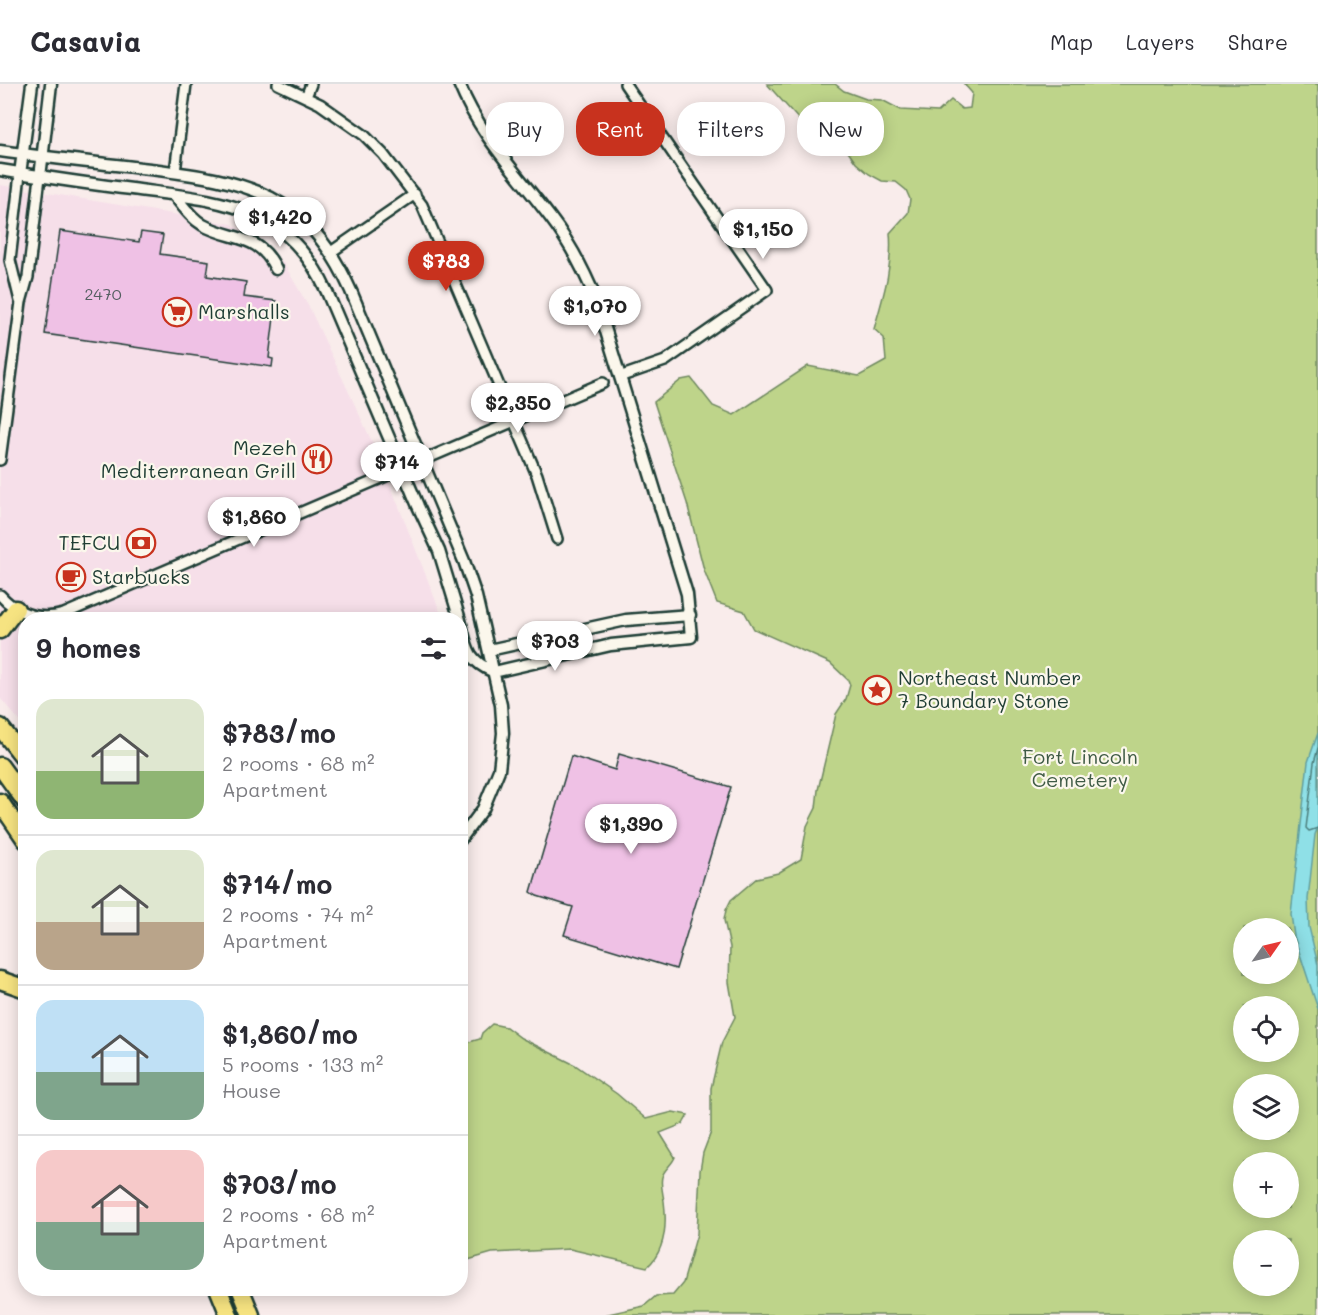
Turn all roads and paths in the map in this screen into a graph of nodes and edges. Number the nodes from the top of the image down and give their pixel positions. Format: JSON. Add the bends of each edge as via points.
{"nodes":[{"id":1,"x":32,"y":84,"type":"edge"},
{"id":2,"x":51,"y":84,"type":"edge"},
{"id":3,"x":186,"y":84,"type":"edge"},
{"id":4,"x":278,"y":84,"type":"edge"},
{"id":5,"x":311,"y":84,"type":"edge"},
{"id":6,"x":459,"y":84,"type":"edge"},
{"id":7,"x":625,"y":84,"type":"edge"},
{"id":8,"x":306,"y":97,"type":"junction"},
{"id":9,"x":0,"y":151,"type":"edge"},
{"id":10,"x":23,"y":154,"type":"junction"},
{"id":11,"x":42,"y":156,"type":"junction"},
{"id":12,"x":0,"y":170,"type":"edge"},
{"id":13,"x":175,"y":172,"type":"junction"},
{"id":14,"x":20,"y":174,"type":"junction"},
{"id":15,"x":40,"y":177,"type":"junction"},
{"id":16,"x":415,"y":194,"type":"junction"},
{"id":17,"x":174,"y":195,"type":"junction"},
{"id":18,"x":331,"y":252,"type":"junction"},
{"id":19,"x":276,"y":269,"type":"dead end"},
{"id":20,"x":21,"y":302,"type":"junction"},
{"id":21,"x":622,"y":376,"type":"junction"},
{"id":22,"x":603,"y":383,"type":"dead end"},
{"id":23,"x":515,"y":421,"type":"junction"},
{"id":24,"x":0,"y":460,"type":"edge"},
{"id":25,"x":422,"y":460,"type":"junction"},
{"id":26,"x":402,"y":469,"type":"junction"},
{"id":27,"x":557,"y":539,"type":"dead end"},
{"id":28,"x":0,"y":595,"type":"edge"},
{"id":29,"x":16,"y":609,"type":"junction"},
{"id":30,"x":25,"y":612,"type":"edge"},
{"id":31,"x":69,"y":612,"type":"edge"},
{"id":32,"x":458,"y":612,"type":"edge"},
{"id":33,"x":690,"y":615,"type":"junction"},
{"id":34,"x":0,"y":630,"type":"edge"},
{"id":35,"x":468,"y":649,"type":"edge"},
{"id":36,"x":489,"y":650,"type":"junction"},
{"id":37,"x":494,"y":672,"type":"junction"},
{"id":38,"x":1,"y":729,"type":"edge"},
{"id":39,"x":18,"y":750,"type":"edge"},
{"id":40,"x":0,"y":766,"type":"edge"},
{"id":41,"x":18,"y":791,"type":"edge"},
{"id":42,"x":0,"y":802,"type":"edge"},
{"id":43,"x":18,"y":828,"type":"edge"},
{"id":44,"x":468,"y":829,"type":"edge"},
{"id":45,"x":0,"y":980,"type":"edge"},
{"id":46,"x":18,"y":986,"type":"edge"},
{"id":47,"x":221,"y":1296,"type":"edge"},
{"id":48,"x":243,"y":1296,"type":"edge"},
{"id":49,"x":251,"y":1296,"type":"edge"},
{"id":50,"x":228,"y":1315,"type":"edge"},
{"id":51,"x":251,"y":1315,"type":"edge"},
{"id":52,"x":257,"y":1315,"type":"edge"}],
"edges":[{"from":1,"to":10,"type":"street"},
{"from":2,"to":11,"type":"street"},
{"from":3,"to":13,"type":"street"},
{"from":4,"to":8,"type":"street"},
{"from":5,"to":8,"type":"street"},
{"from":6,"to":21,"type":"street","via":[[486,137],[552,219],[580,264],[605,322]]},
{"from":7,"to":21,"type":"street","via":[[767,290],[665,361]]},
{"from":8,"to":16,"type":"street","via":[[372,142]]},
{"from":9,"to":10,"type":"street"},
{"from":10,"to":11,"type":"street"},
{"from":10,"to":14,"type":"street"},
{"from":11,"to":13,"type":"street"},
{"from":11,"to":15,"type":"street"},
{"from":12,"to":14,"type":"street"},
{"from":13,"to":18,"type":"street","via":[[229,180],[261,191],[301,218]]},
{"from":14,"to":15,"type":"street"},
{"from":14,"to":20,"type":"street","via":[[10,260]]},
{"from":15,"to":17,"type":"street"},
{"from":15,"to":20,"type":"street","via":[[28,277]]},
{"from":16,"to":18,"type":"street"},
{"from":16,"to":23,"type":"street"},
{"from":17,"to":19,"type":"street","via":[[200,223],[258,246]]},
{"from":17,"to":26,"type":"street","via":[[225,202],[247,210],[277,227],[303,251],[325,287]]},
{"from":18,"to":25,"type":"street"},
{"from":20,"to":24,"type":"street"},
{"from":21,"to":33,"type":"street"},
{"from":22,"to":23,"type":"street"},
{"from":23,"to":25,"type":"street"},
{"from":23,"to":27,"type":"street"},
{"from":25,"to":26,"type":"street"},
{"from":25,"to":36,"type":"street","via":[[464,561]]},
{"from":26,"to":31,"type":"street"},
{"from":26,"to":32,"type":"street","via":[[439,551]]},
{"from":28,"to":29,"type":"street"},
{"from":29,"to":30,"type":"street"},
{"from":29,"to":34,"type":"highway"},
{"from":33,"to":36,"type":"street","via":[[626,620]]},
{"from":33,"to":37,"type":"street","via":[[691,637],[625,643]]},
{"from":35,"to":37,"type":"street","via":[[477,663]]},
{"from":36,"to":37,"type":"street"},
{"from":37,"to":44,"type":"street","via":[[503,719],[499,771],[483,809]]},
{"from":38,"to":39,"type":"highway"},
{"from":40,"to":41,"type":"highway"},
{"from":42,"to":43,"type":"highway"},
{"from":45,"to":46,"type":"highway"},
{"from":47,"to":50,"type":"highway"},
{"from":48,"to":51,"type":"highway"},
{"from":49,"to":52,"type":"highway"}]}
